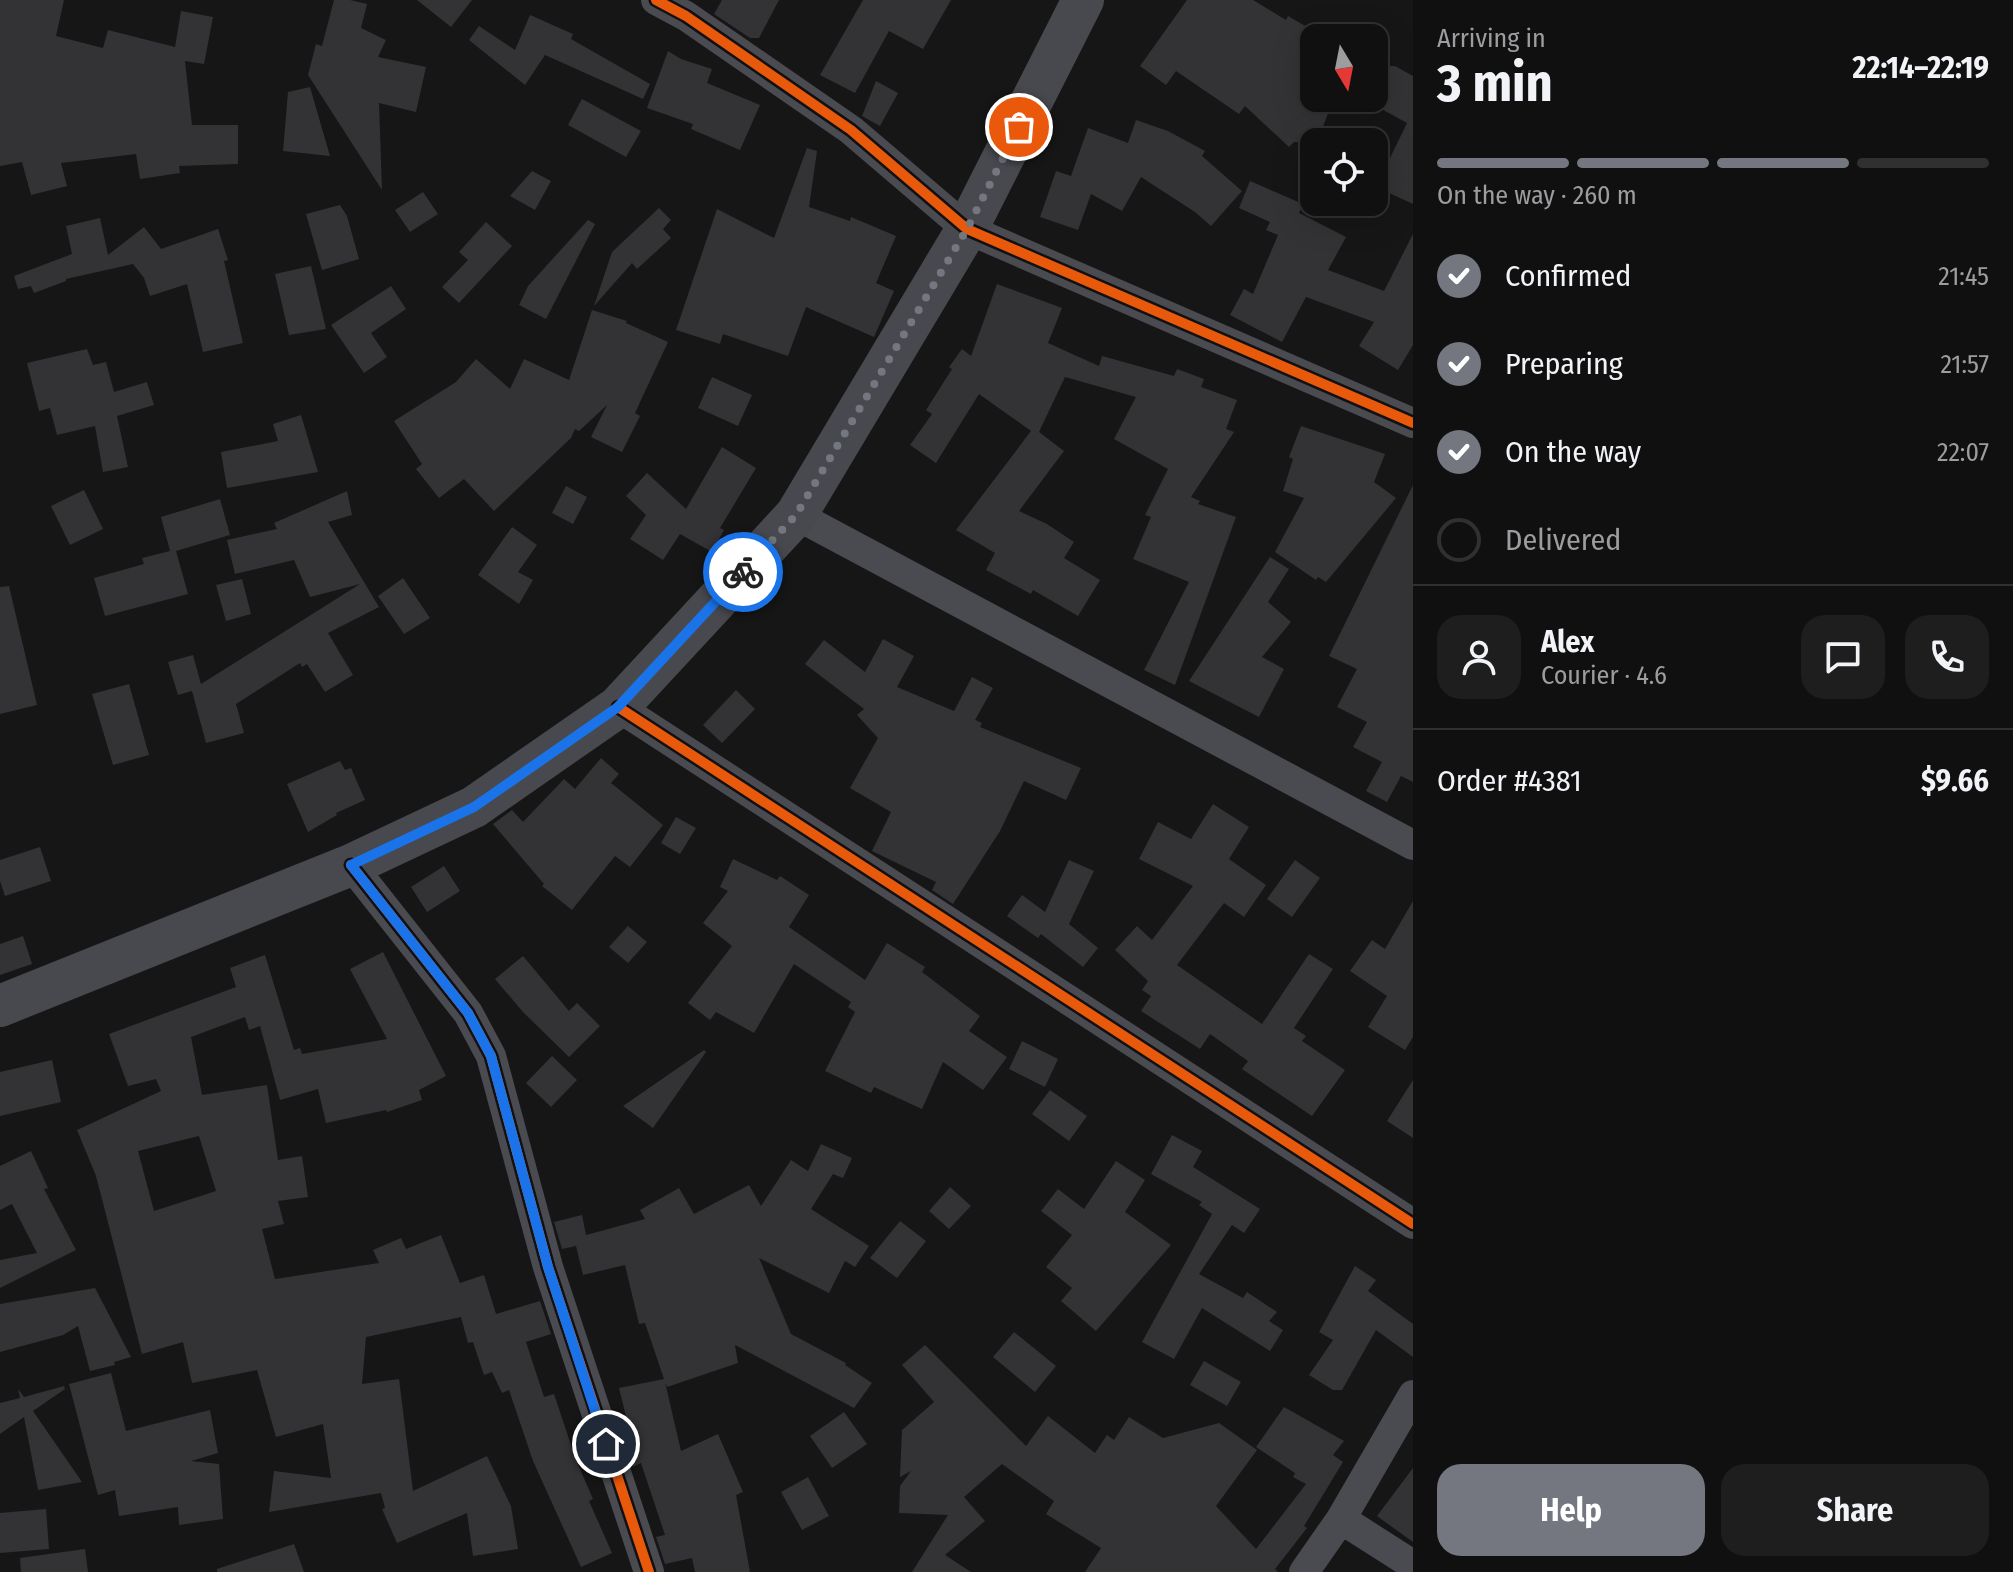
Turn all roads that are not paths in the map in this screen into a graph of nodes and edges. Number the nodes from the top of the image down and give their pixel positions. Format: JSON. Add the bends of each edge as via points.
{"nodes":[{"id":1,"x":656,"y":0,"type":"edge"},
{"id":2,"x":1083,"y":0,"type":"edge"},
{"id":3,"x":967,"y":229,"type":"junction"},
{"id":4,"x":1413,"y":423,"type":"edge"},
{"id":5,"x":796,"y":515,"type":"junction"},
{"id":6,"x":618,"y":707,"type":"junction"},
{"id":7,"x":1413,"y":845,"type":"edge"},
{"id":8,"x":351,"y":865,"type":"junction"},
{"id":9,"x":0,"y":1006,"type":"edge"},
{"id":10,"x":1413,"y":1224,"type":"edge"},
{"id":11,"x":1413,"y":1395,"type":"edge"},
{"id":12,"x":1341,"y":1519,"type":"junction"},
{"id":13,"x":1413,"y":1565,"type":"edge"},
{"id":14,"x":649,"y":1572,"type":"edge"},
{"id":15,"x":1304,"y":1572,"type":"edge"}],
"edges":[{"from":1,"to":3,"type":"street","via":[[851,130]]},
{"from":2,"to":3,"type":"main road"},
{"from":3,"to":4,"type":"street"},
{"from":3,"to":5,"type":"main road"},
{"from":5,"to":6,"type":"main road"},
{"from":5,"to":7,"type":"street"},
{"from":6,"to":8,"type":"main road","via":[[474,807]]},
{"from":6,"to":10,"type":"street"},
{"from":8,"to":9,"type":"main road"},
{"from":8,"to":14,"type":"street","via":[[468,1013],[491,1056],[548,1267]]},
{"from":11,"to":12,"type":"street"},
{"from":12,"to":13,"type":"street"},
{"from":12,"to":15,"type":"street"}]}
